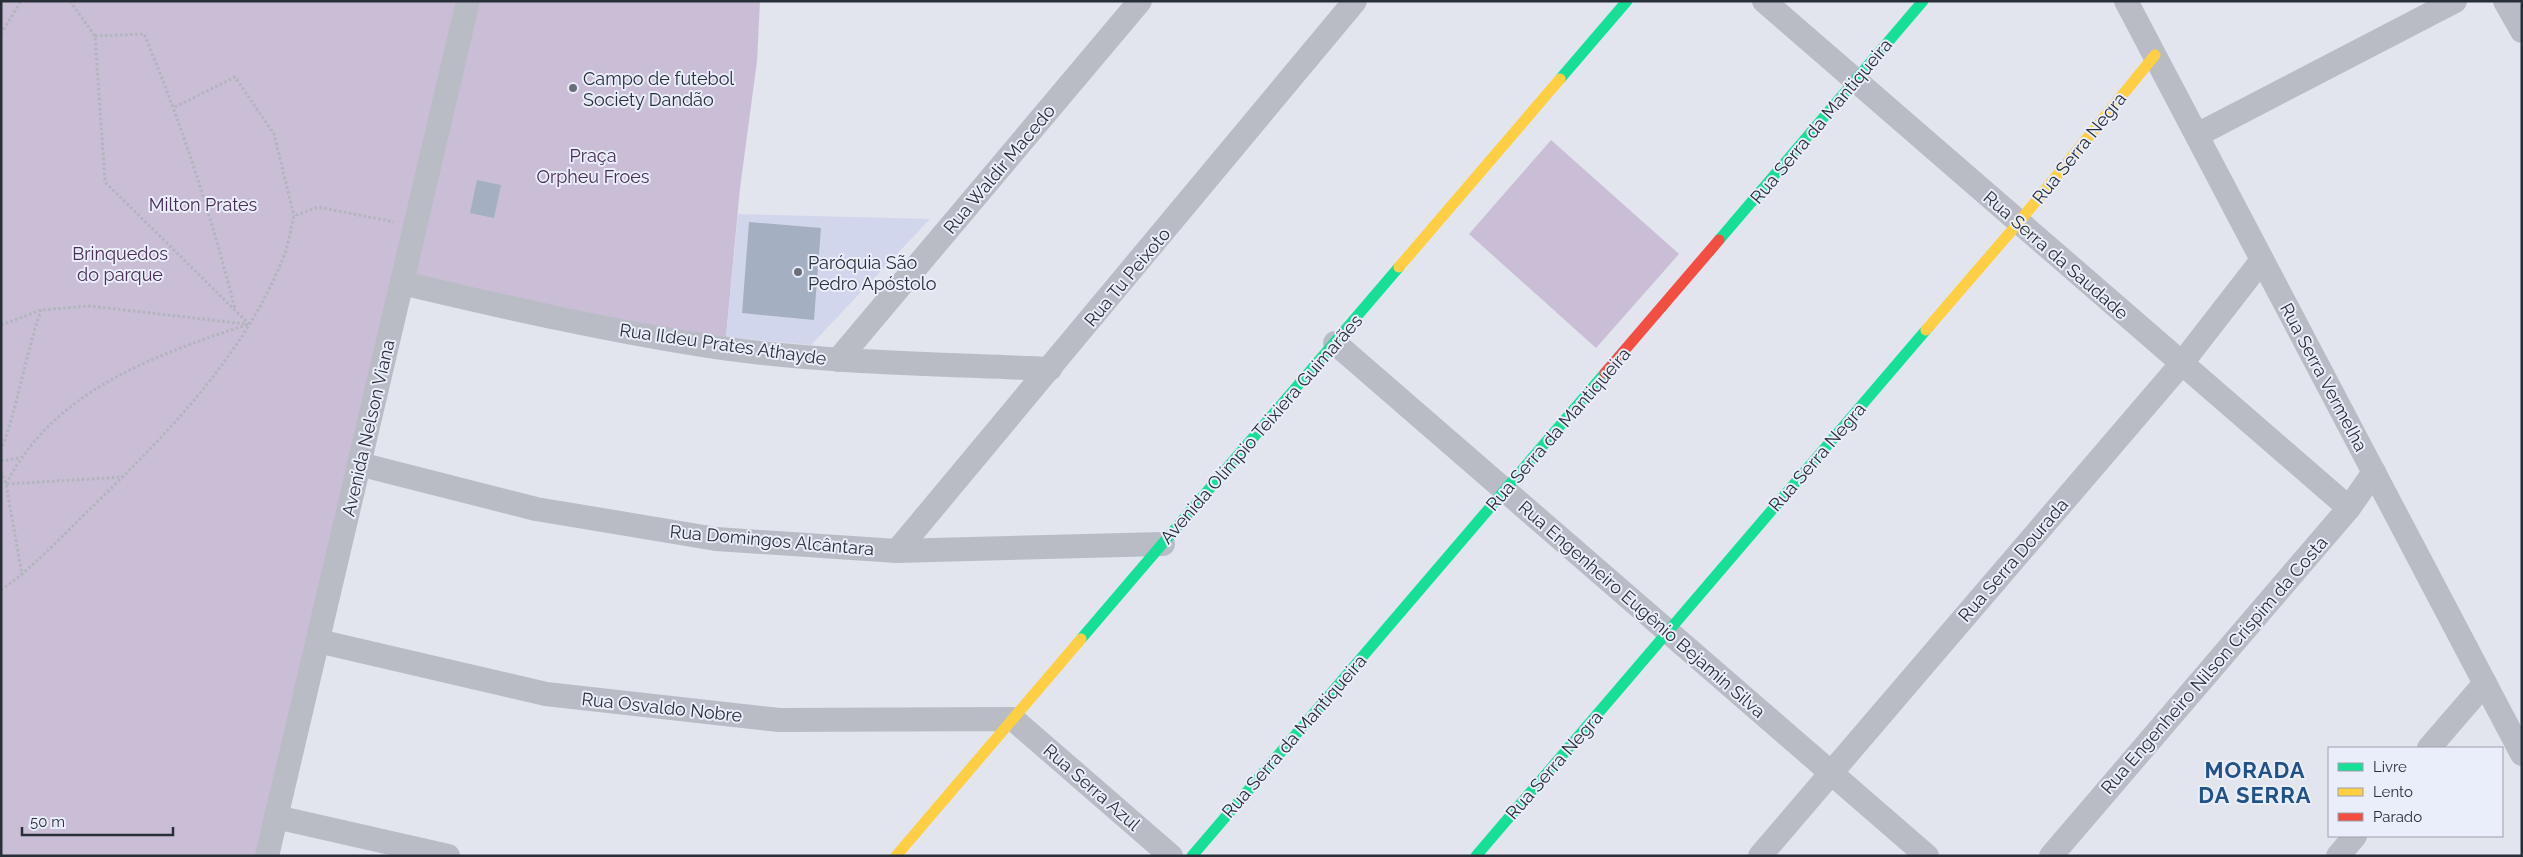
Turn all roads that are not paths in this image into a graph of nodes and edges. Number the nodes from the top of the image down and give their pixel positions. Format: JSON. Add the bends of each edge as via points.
{"nodes":[{"id":1,"x":468,"y":1,"type":"edge"},
{"id":2,"x":1140,"y":1,"type":"edge"},
{"id":3,"x":1356,"y":1,"type":"edge"},
{"id":4,"x":1627,"y":1,"type":"edge"},
{"id":5,"x":1764,"y":1,"type":"edge"},
{"id":6,"x":1922,"y":1,"type":"edge"},
{"id":7,"x":2126,"y":1,"type":"edge"},
{"id":8,"x":2455,"y":1,"type":"edge"},
{"id":9,"x":2505,"y":1,"type":"edge"},
{"id":10,"x":2522,"y":31,"type":"edge"},
{"id":11,"x":2155,"y":55,"type":"junction"},
{"id":12,"x":1856,"y":81,"type":"junction"},
{"id":13,"x":2196,"y":135,"type":"junction"},
{"id":14,"x":2019,"y":222,"type":"junction"},
{"id":15,"x":2262,"y":260,"type":"junction"},
{"id":16,"x":402,"y":283,"type":"junction"},
{"id":17,"x":1334,"y":343,"type":"junction"},
{"id":18,"x":838,"y":360,"type":"junction"},
{"id":19,"x":2182,"y":363,"type":"junction"},
{"id":20,"x":1050,"y":369,"type":"junction"},
{"id":21,"x":359,"y":464,"type":"junction"},
{"id":22,"x":2374,"y":472,"type":"junction"},
{"id":23,"x":1505,"y":490,"type":"junction"},
{"id":24,"x":2349,"y":508,"type":"junction"},
{"id":25,"x":1163,"y":544,"type":"junction"},
{"id":26,"x":897,"y":551,"type":"junction"},
{"id":27,"x":1668,"y":631,"type":"junction"},
{"id":28,"x":318,"y":641,"type":"junction"},
{"id":29,"x":2485,"y":683,"type":"junction"},
{"id":30,"x":1013,"y":719,"type":"junction"},
{"id":31,"x":2430,"y":747,"type":"edge"},
{"id":32,"x":2522,"y":754,"type":"edge"},
{"id":33,"x":1831,"y":773,"type":"junction"},
{"id":34,"x":276,"y":817,"type":"junction"},
{"id":35,"x":2354,"y":837,"type":"edge"},
{"id":36,"x":267,"y":856,"type":"edge"},
{"id":37,"x":448,"y":856,"type":"edge"},
{"id":38,"x":896,"y":856,"type":"edge"},
{"id":39,"x":1171,"y":856,"type":"edge"},
{"id":40,"x":1192,"y":856,"type":"edge"},
{"id":41,"x":1476,"y":856,"type":"edge"},
{"id":42,"x":1760,"y":856,"type":"edge"},
{"id":43,"x":1927,"y":856,"type":"edge"},
{"id":44,"x":2051,"y":856,"type":"edge"},
{"id":45,"x":2338,"y":856,"type":"edge"}],
"edges":[{"from":1,"to":16,"type":"street","name":"Avenida Nelson Viana"},
{"from":2,"to":18,"type":"street","name":"Rua Waldir Macedo"},
{"from":3,"to":20,"type":"street","name":"Rua Tu Peixoto"},
{"from":4,"to":17,"type":"street","name":"Avenida Olímpio Teixiera Guimarães"},
{"from":5,"to":12,"type":"street","name":"Rua Serra da Saudade"},
{"from":6,"to":12,"type":"street","name":"Rua Serra da Mantiqueira"},
{"from":7,"to":11,"type":"street","name":"Rua Serra Vermelha"},
{"from":8,"to":13,"type":"street"},
{"from":9,"to":10,"type":"street"},
{"from":11,"to":13,"type":"street","name":"Rua Serra Vermelha"},
{"from":11,"to":14,"type":"street","name":"Rua Serra Negra"},
{"from":12,"to":14,"type":"street","name":"Rua Serra da Saudade"},
{"from":12,"to":23,"type":"street","name":"Rua Serra da Mantiqueira"},
{"from":13,"to":15,"type":"street","name":"Rua Serra Vermelha"},
{"from":14,"to":19,"type":"street","name":"Rua Serra da Saudade"},
{"from":14,"to":27,"type":"street","name":"Rua Serra Negra"},
{"from":15,"to":19,"type":"street","name":"Rua Serra Dourada"},
{"from":15,"to":22,"type":"street","name":"Rua Serra Vermelha"},
{"from":16,"to":18,"type":"street","name":"Rua Ildeu Prates Athayde","via":[[566,321],[722,348]]},
{"from":16,"to":21,"type":"street","name":"Avenida Nelson Viana"},
{"from":17,"to":23,"type":"street","name":"Rua Engenheiro Eugênio Bejamin Silva"},
{"from":17,"to":25,"type":"street","name":"Avenida Olímpio Teixiera Guimarães"},
{"from":18,"to":20,"type":"street","name":"Rua Ildeu Prates Athayde"},
{"from":19,"to":24,"type":"street","name":"Rua Serra da Saudade"},
{"from":19,"to":33,"type":"street","name":"Rua Serra Dourada"},
{"from":20,"to":26,"type":"street","name":"Rua Tu Peixoto"},
{"from":21,"to":26,"type":"street","name":"Rua Domingos Alcântara","via":[[536,509],[583,517],[716,538]]},
{"from":21,"to":28,"type":"street","name":"Avenida Nelson Viana"},
{"from":22,"to":24,"type":"street","name":"Rua Engenheiro Nilson Crispim da Costa"},
{"from":22,"to":29,"type":"street","name":"Rua Serra Vermelha"},
{"from":23,"to":27,"type":"street","name":"Rua Engenheiro Eugênio Bejamin Silva"},
{"from":23,"to":40,"type":"street","name":"Rua Serra da Mantiqueira"},
{"from":24,"to":44,"type":"street","name":"Rua Engenheiro Nilson Crispim da Costa"},
{"from":25,"to":26,"type":"street","name":"Rua Domingos Alcântara"},
{"from":25,"to":30,"type":"street","name":"Avenida Olímpio Teixiera Guimarães"},
{"from":27,"to":33,"type":"street","name":"Rua Engenheiro Eugênio Bejamin Silva"},
{"from":27,"to":41,"type":"street","name":"Rua Serra Negra"},
{"from":28,"to":30,"type":"street","name":"Rua Osvaldo Nobre","via":[[546,694],[779,720]]},
{"from":28,"to":34,"type":"street","name":"Avenida Nelson Viana"},
{"from":29,"to":31,"type":"street"},
{"from":29,"to":32,"type":"street","name":"Rua Serra Vermelha"},
{"from":30,"to":38,"type":"street","name":"Avenida Olímpio Teixiera Guimarães"},
{"from":30,"to":39,"type":"street","name":"Rua Serra Azul"},
{"from":33,"to":42,"type":"street","name":"Rua Serra Dourada"},
{"from":33,"to":43,"type":"street","name":"Rua Engenheiro Eugênio Bejamin Silva"},
{"from":34,"to":36,"type":"street","name":"Avenida Nelson Viana"},
{"from":34,"to":37,"type":"street"},
{"from":35,"to":45,"type":"street"}]}
